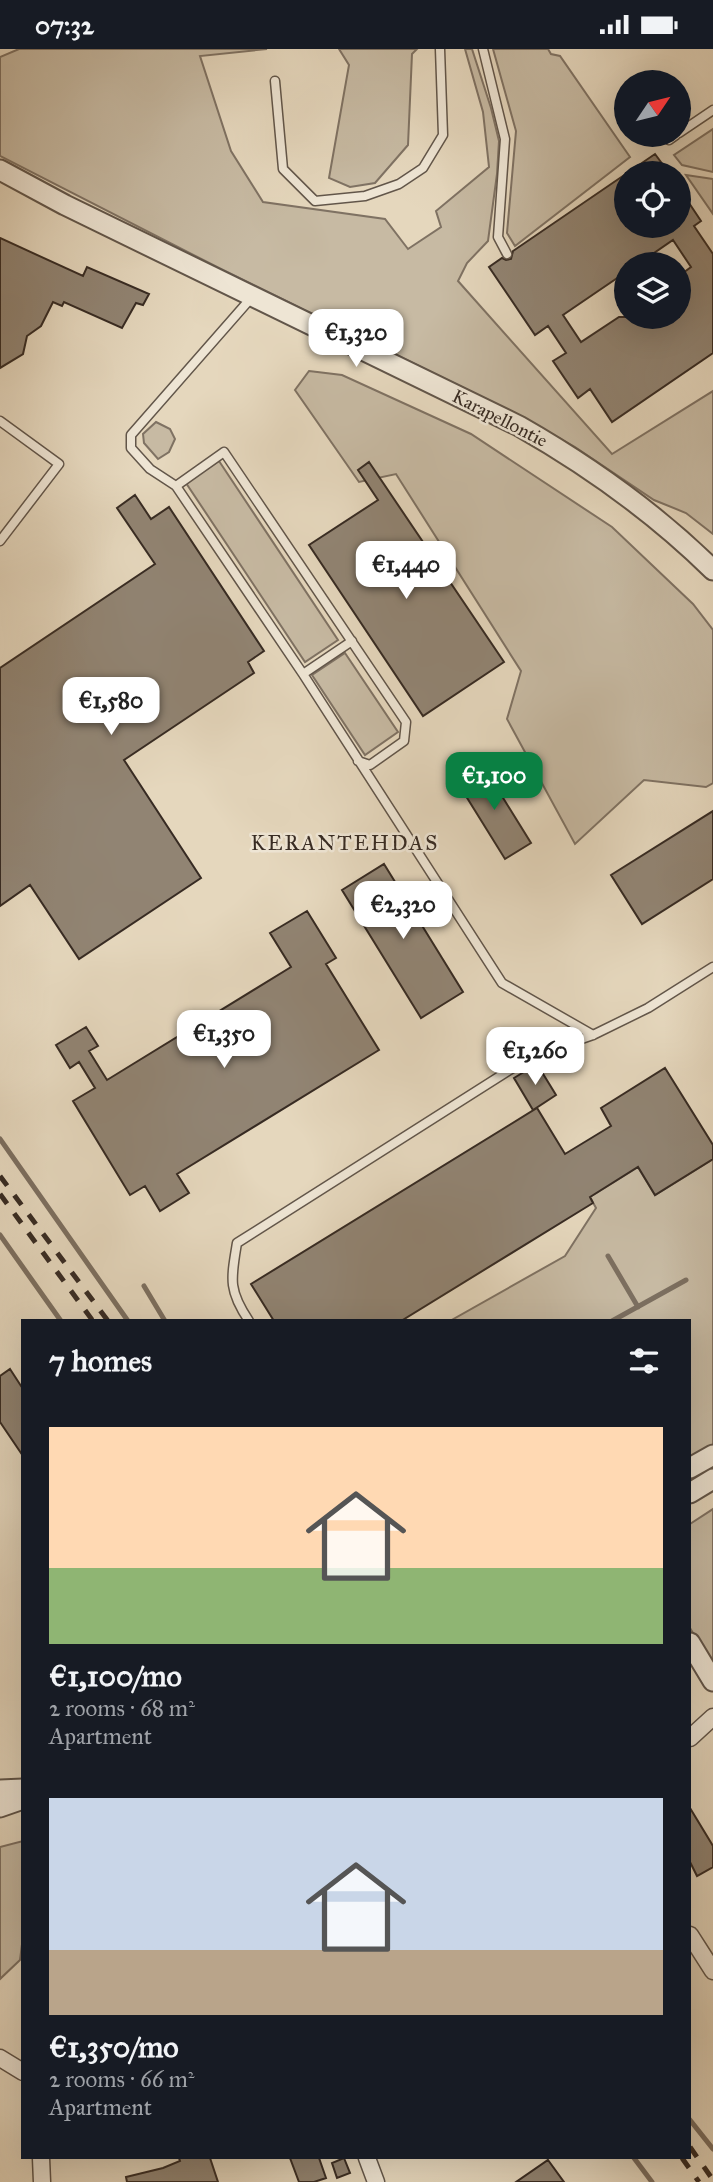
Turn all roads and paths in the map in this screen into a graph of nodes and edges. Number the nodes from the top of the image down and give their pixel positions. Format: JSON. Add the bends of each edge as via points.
{"nodes":[{"id":1,"x":440,"y":49,"type":"edge"},
{"id":2,"x":483,"y":49,"type":"edge"},
{"id":3,"x":275,"y":81,"type":"dead end"},
{"id":4,"x":713,"y":110,"type":"edge"},
{"id":5,"x":691,"y":125,"type":"edge"},
{"id":6,"x":0,"y":170,"type":"edge"},
{"id":7,"x":507,"y":254,"type":"dead end"},
{"id":8,"x":252,"y":297,"type":"junction"},
{"id":9,"x":0,"y":421,"type":"edge"},
{"id":10,"x":176,"y":486,"type":"junction"},
{"id":11,"x":0,"y":541,"type":"edge"},
{"id":12,"x":713,"y":571,"type":"edge"},
{"id":13,"x":352,"y":641,"type":"junction"},
{"id":14,"x":303,"y":674,"type":"junction"},
{"id":15,"x":358,"y":761,"type":"junction"},
{"id":16,"x":713,"y":967,"type":"edge"},
{"id":17,"x":593,"y":1035,"type":"junction"},
{"id":18,"x":248,"y":1319,"type":"edge"},
{"id":19,"x":713,"y":1455,"type":"edge"},
{"id":20,"x":691,"y":1467,"type":"edge"},
{"id":21,"x":713,"y":1479,"type":"edge"},
{"id":22,"x":691,"y":1492,"type":"edge"},
{"id":23,"x":691,"y":1645,"type":"edge"},
{"id":24,"x":691,"y":1670,"type":"edge"},
{"id":25,"x":713,"y":1681,"type":"edge"},
{"id":26,"x":713,"y":1693,"type":"edge"},
{"id":27,"x":713,"y":1717,"type":"edge"},
{"id":28,"x":691,"y":1737,"type":"edge"},
{"id":29,"x":21,"y":1789,"type":"edge"},
{"id":30,"x":0,"y":1790,"type":"edge"},
{"id":31,"x":21,"y":1800,"type":"edge"},
{"id":32,"x":0,"y":1807,"type":"edge"},
{"id":33,"x":691,"y":1937,"type":"edge"},
{"id":34,"x":713,"y":1971,"type":"edge"},
{"id":35,"x":0,"y":2058,"type":"edge"},
{"id":36,"x":21,"y":2071,"type":"edge"},
{"id":37,"x":41,"y":2159,"type":"edge"},
{"id":38,"x":367,"y":2159,"type":"edge"},
{"id":39,"x":41,"y":2182,"type":"edge"},
{"id":40,"x":376,"y":2182,"type":"edge"}],
"edges":[{"from":1,"to":3,"type":"lane","via":[[443,135],[423,169],[365,196],[315,201],[283,169]]},
{"from":2,"to":7,"type":"lane","via":[[505,139],[498,237]]},
{"from":4,"to":5,"type":"lane"},
{"from":6,"to":8,"type":"street","name":"Karapellontie"},
{"from":8,"to":10,"type":"lane","via":[[131,435],[131,447]]},
{"from":8,"to":12,"type":"street","name":"Karapellontie","via":[[569,454],[651,514]]},
{"from":9,"to":11,"type":"lane","via":[[59,464]]},
{"from":10,"to":13,"type":"lane","via":[[224,452]]},
{"from":10,"to":14,"type":"lane"},
{"from":13,"to":14,"type":"lane"},
{"from":13,"to":15,"type":"lane","via":[[406,722],[404,741],[370,765]]},
{"from":14,"to":15,"type":"lane"},
{"from":15,"to":17,"type":"lane","via":[[502,983]]},
{"from":16,"to":17,"type":"lane","via":[[648,1008]]},
{"from":17,"to":18,"type":"lane","via":[[530,1057],[237,1243],[230,1281]]},
{"from":19,"to":20,"type":"street"},
{"from":21,"to":22,"type":"street"},
{"from":23,"to":25,"type":"street"},
{"from":24,"to":26,"type":"street","via":[[705,1690]]},
{"from":27,"to":28,"type":"street"},
{"from":29,"to":30,"type":"street"},
{"from":31,"to":32,"type":"street"},
{"from":33,"to":34,"type":"street"},
{"from":35,"to":36,"type":"street"},
{"from":37,"to":39,"type":"street"},
{"from":38,"to":40,"type":"street"}]}
